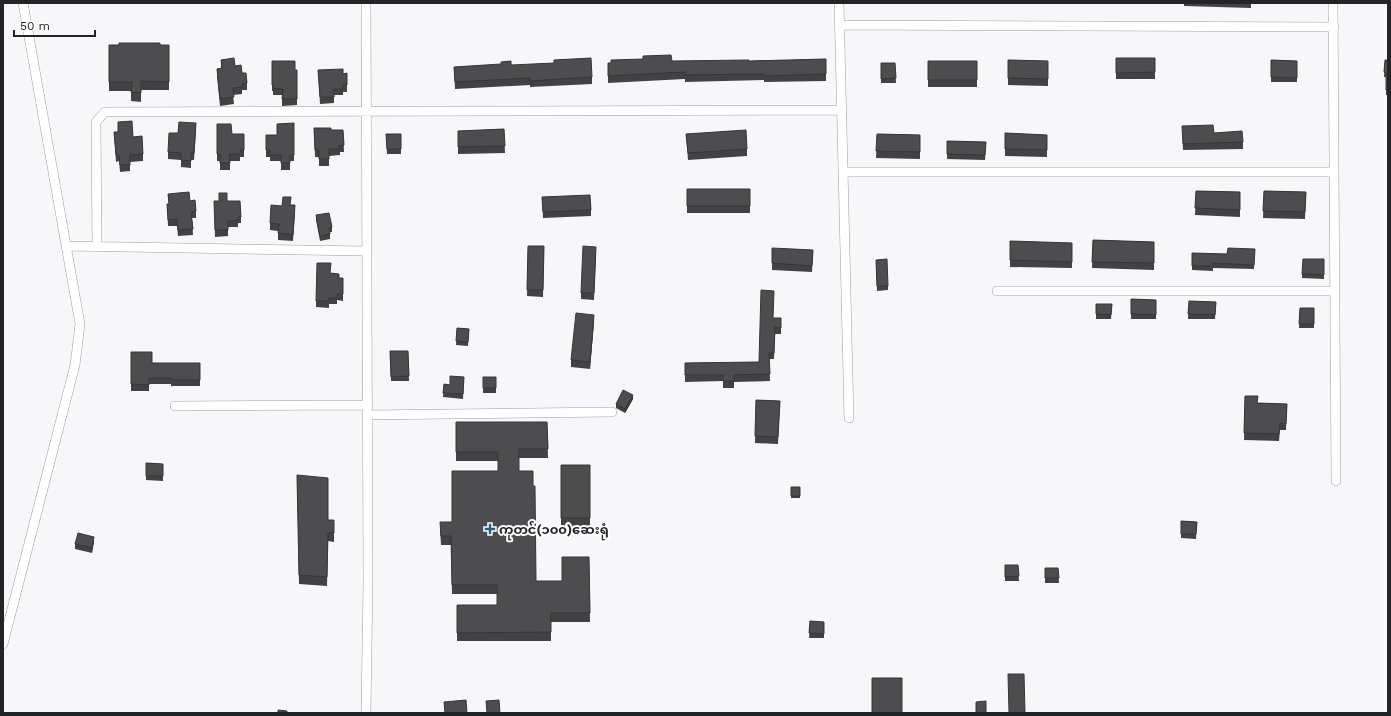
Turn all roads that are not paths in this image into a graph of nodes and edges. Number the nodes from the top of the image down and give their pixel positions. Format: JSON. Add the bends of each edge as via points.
{"nodes":[{"id":1,"x":23,"y":3,"type":"edge"},
{"id":2,"x":366,"y":3,"type":"edge"},
{"id":3,"x":839,"y":3,"type":"edge"},
{"id":4,"x":1333,"y":3,"type":"edge"},
{"id":5,"x":840,"y":25,"type":"junction"},
{"id":6,"x":1334,"y":27,"type":"junction"},
{"id":7,"x":842,"y":110,"type":"junction"},
{"id":8,"x":366,"y":111,"type":"junction"},
{"id":9,"x":843,"y":172,"type":"junction"},
{"id":10,"x":1334,"y":172,"type":"junction"},
{"id":11,"x":67,"y":246,"type":"junction"},
{"id":12,"x":97,"y":247,"type":"junction"},
{"id":13,"x":366,"y":251,"type":"junction"},
{"id":14,"x":997,"y":291,"type":"dead end"},
{"id":15,"x":1335,"y":291,"type":"junction"},
{"id":16,"x":367,"y":405,"type":"junction"},
{"id":17,"x":175,"y":406,"type":"dead end"},
{"id":18,"x":612,"y":412,"type":"dead end"},
{"id":19,"x":367,"y":415,"type":"junction"},
{"id":20,"x":849,"y":418,"type":"dead end"},
{"id":21,"x":1336,"y":481,"type":"dead end"},
{"id":22,"x":3,"y":644,"type":"edge"},
{"id":23,"x":366,"y":713,"type":"edge"}],
"edges":[{"from":1,"to":11,"type":"street"},
{"from":2,"to":8,"type":"street"},
{"from":3,"to":5,"type":"street"},
{"from":4,"to":6,"type":"street"},
{"from":5,"to":6,"type":"street"},
{"from":5,"to":7,"type":"street"},
{"from":6,"to":10,"type":"street"},
{"from":7,"to":8,"type":"street"},
{"from":7,"to":9,"type":"street"},
{"from":8,"to":12,"type":"street","via":[[105,112],[96,122]]},
{"from":8,"to":13,"type":"street"},
{"from":9,"to":10,"type":"street"},
{"from":9,"to":20,"type":"street"},
{"from":10,"to":15,"type":"street"},
{"from":11,"to":12,"type":"street"},
{"from":11,"to":22,"type":"street","via":[[80,324],[75,364]]},
{"from":12,"to":13,"type":"street"},
{"from":13,"to":16,"type":"street"},
{"from":14,"to":15,"type":"street"},
{"from":15,"to":21,"type":"street"},
{"from":16,"to":17,"type":"street"},
{"from":16,"to":19,"type":"street"},
{"from":18,"to":19,"type":"street"},
{"from":19,"to":23,"type":"street"}]}
